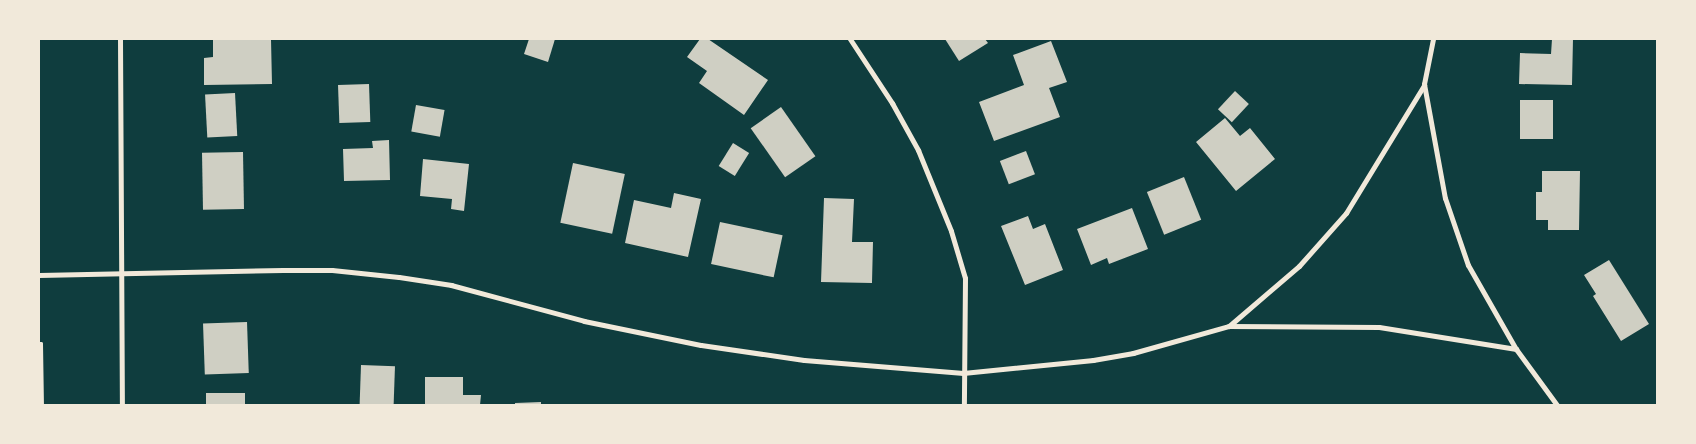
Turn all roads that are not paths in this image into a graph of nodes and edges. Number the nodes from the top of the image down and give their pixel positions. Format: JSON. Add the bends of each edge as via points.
{"nodes":[{"id":1,"x":120,"y":39,"type":"edge"},
{"id":2,"x":850,"y":39,"type":"edge"},
{"id":3,"x":1433,"y":39,"type":"edge"},
{"id":4,"x":1424,"y":84,"type":"junction"},
{"id":5,"x":121,"y":274,"type":"junction"},
{"id":6,"x":39,"y":275,"type":"edge"},
{"id":7,"x":1229,"y":326,"type":"junction"},
{"id":8,"x":39,"y":344,"type":"edge"},
{"id":9,"x":1516,"y":349,"type":"junction"},
{"id":10,"x":963,"y":373,"type":"junction"},
{"id":11,"x":42,"y":405,"type":"edge"},
{"id":12,"x":122,"y":405,"type":"edge"},
{"id":13,"x":964,"y":405,"type":"edge"},
{"id":14,"x":1557,"y":405,"type":"edge"}],
"edges":[{"from":1,"to":5,"type":"street"},
{"from":2,"to":10,"type":"street","via":[[918,150],[951,231],[965,278]]},
{"from":3,"to":4,"type":"street"},
{"from":4,"to":7,"type":"street","via":[[1346,213],[1299,266]]},
{"from":4,"to":9,"type":"street","via":[[1446,198],[1468,265]]},
{"from":5,"to":6,"type":"street"},
{"from":5,"to":10,"type":"street","via":[[332,270],[399,277],[451,285],[584,321],[700,345],[804,360]]},
{"from":5,"to":12,"type":"street"},
{"from":7,"to":9,"type":"street","via":[[1379,327]]},
{"from":7,"to":10,"type":"street","via":[[1133,353]]},
{"from":8,"to":11,"type":"lane"},
{"from":9,"to":14,"type":"street"},
{"from":10,"to":13,"type":"street"}]}
